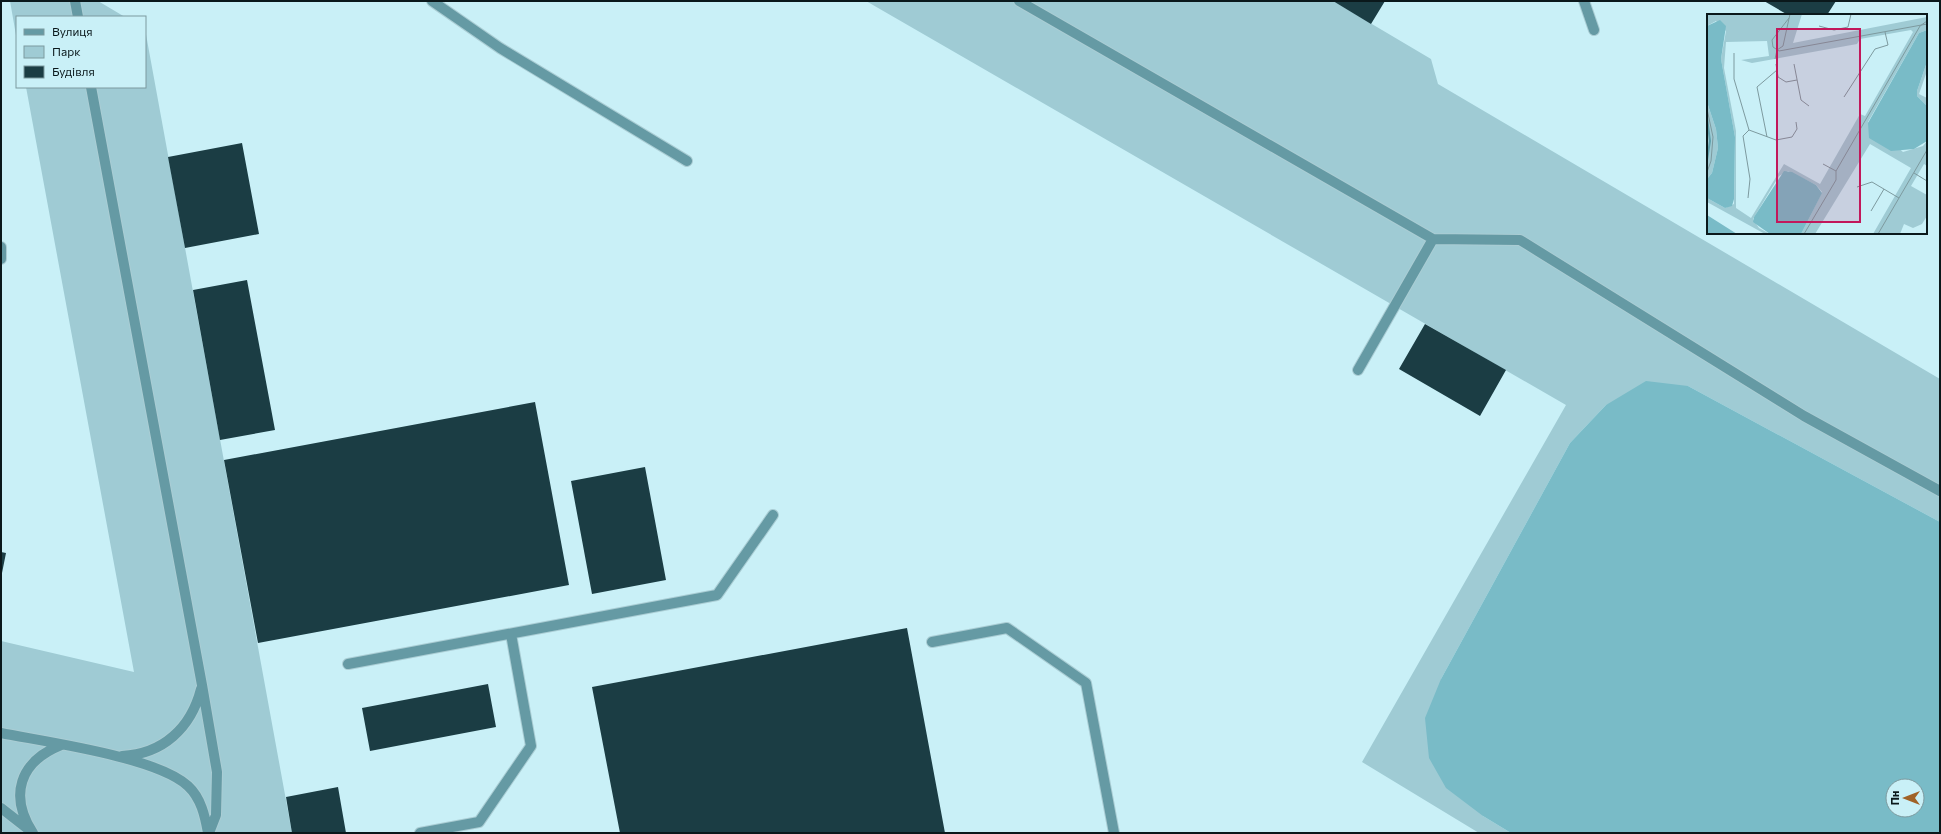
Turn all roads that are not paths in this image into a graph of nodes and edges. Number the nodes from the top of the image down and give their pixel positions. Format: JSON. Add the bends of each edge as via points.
{"nodes":[{"id":1,"x":75,"y":1,"type":"edge"},
{"id":2,"x":432,"y":1,"type":"edge"},
{"id":3,"x":1019,"y":1,"type":"edge"},
{"id":4,"x":1584,"y":1,"type":"edge"},
{"id":5,"x":78,"y":16,"type":"edge"},
{"id":6,"x":1594,"y":30,"type":"dead end"},
{"id":7,"x":91,"y":88,"type":"edge"},
{"id":8,"x":687,"y":161,"type":"dead end"},
{"id":9,"x":1433,"y":239,"type":"junction"},
{"id":10,"x":1,"y":247,"type":"edge"},
{"id":11,"x":1,"y":259,"type":"edge"},
{"id":12,"x":1358,"y":370,"type":"dead end"},
{"id":13,"x":1940,"y":491,"type":"edge"},
{"id":14,"x":773,"y":515,"type":"dead end"},
{"id":15,"x":511,"y":634,"type":"junction"},
{"id":16,"x":932,"y":642,"type":"dead end"},
{"id":17,"x":348,"y":664,"type":"dead end"},
{"id":18,"x":202,"y":685,"type":"junction"},
{"id":19,"x":1,"y":733,"type":"edge"},
{"id":20,"x":60,"y":745,"type":"junction"},
{"id":21,"x":114,"y":756,"type":"junction"},
{"id":22,"x":1,"y":808,"type":"edge"},
{"id":23,"x":33,"y":833,"type":"edge"},
{"id":24,"x":209,"y":833,"type":"edge"},
{"id":25,"x":420,"y":833,"type":"edge"},
{"id":26,"x":1114,"y":833,"type":"edge"}],
"edges":[{"from":1,"to":5,"type":"street"},
{"from":2,"to":8,"type":"street","via":[[500,48]]},
{"from":3,"to":9,"type":"street"},
{"from":4,"to":6,"type":"street"},
{"from":7,"to":18,"type":"street"},
{"from":9,"to":12,"type":"street"},
{"from":9,"to":13,"type":"street","via":[[1520,240],[1804,416]]},
{"from":10,"to":11,"type":"street"},
{"from":14,"to":15,"type":"street","via":[[717,595]]},
{"from":15,"to":17,"type":"street"},
{"from":15,"to":25,"type":"street","via":[[531,746],[479,822]]},
{"from":16,"to":26,"type":"street","via":[[1007,628],[1086,683]]},
{"from":18,"to":21,"type":"street","via":[[197,706],[172,738],[154,749],[135,755]]},
{"from":18,"to":24,"type":"street","via":[[216,772],[216,815]]},
{"from":19,"to":20,"type":"street"},
{"from":20,"to":21,"type":"street"},
{"from":20,"to":23,"type":"street","via":[[46,751],[34,761],[25,774],[20,789],[20,805],[24,820]]},
{"from":21,"to":24,"type":"street","via":[[167,772],[189,786],[203,808]]},
{"from":22,"to":23,"type":"street"}]}
